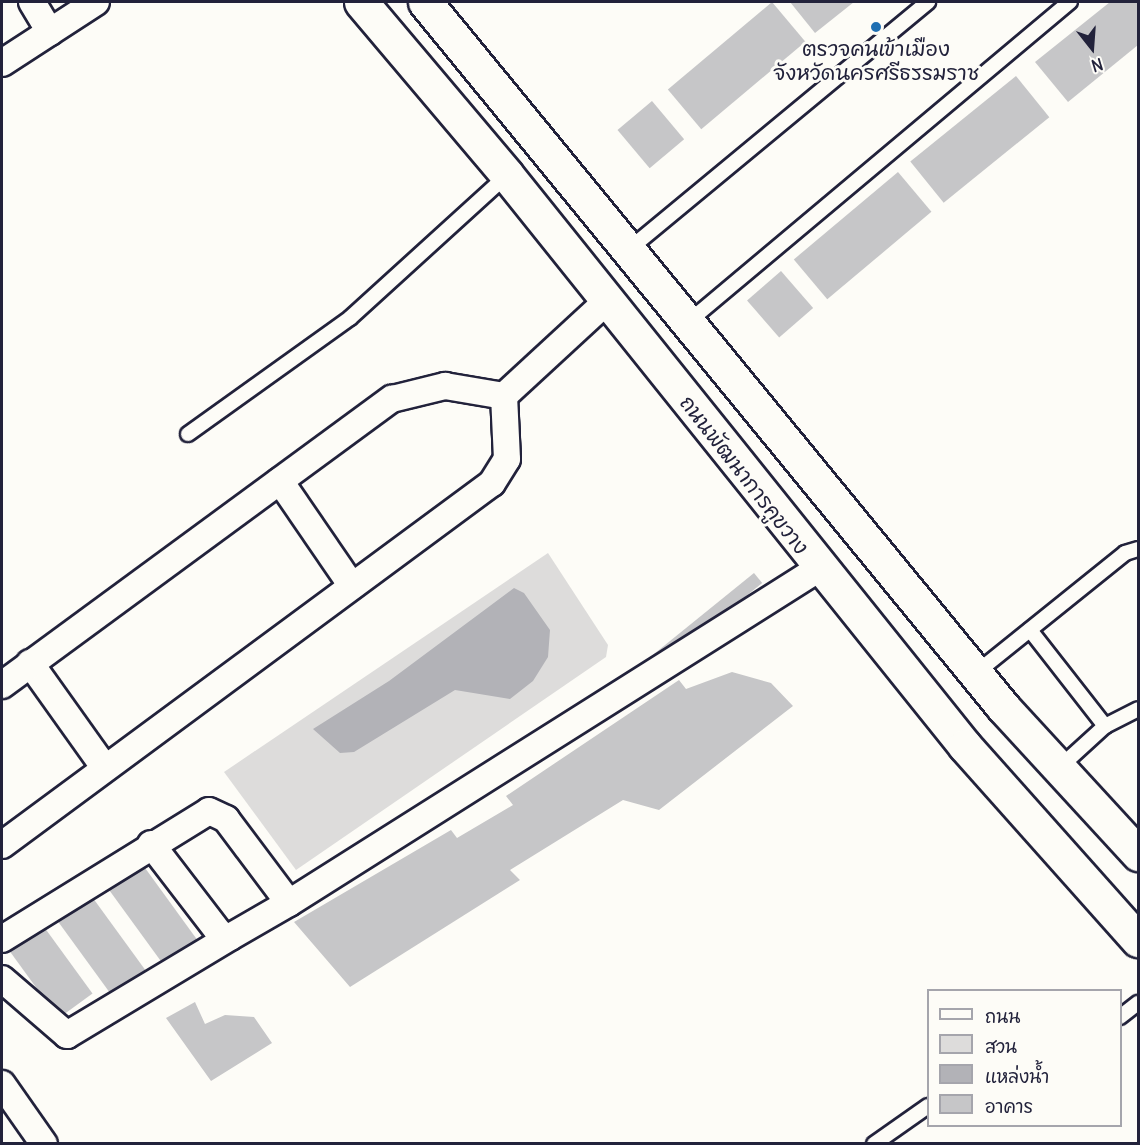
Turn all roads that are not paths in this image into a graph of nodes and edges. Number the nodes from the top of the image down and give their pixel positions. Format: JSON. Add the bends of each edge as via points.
{"nodes":[{"id":1,"x":32,"y":2,"type":"edge"},
{"id":2,"x":96,"y":2,"type":"edge"},
{"id":3,"x":361,"y":2,"type":"edge"},
{"id":4,"x":425,"y":2,"type":"edge"},
{"id":5,"x":928,"y":2,"type":"edge"},
{"id":6,"x":1070,"y":2,"type":"edge"},
{"id":7,"x":50,"y":32,"type":"junction"},
{"id":8,"x":2,"y":63,"type":"edge"},
{"id":9,"x":507,"y":175,"type":"junction"},
{"id":10,"x":627,"y":250,"type":"junction"},
{"id":11,"x":607,"y":301,"type":"junction"},
{"id":12,"x":687,"y":323,"type":"junction"},
{"id":13,"x":504,"y":396,"type":"junction"},
{"id":14,"x":188,"y":434,"type":"dead end"},
{"id":15,"x":280,"y":482,"type":"junction"},
{"id":16,"x":1138,"y":549,"type":"edge"},
{"id":17,"x":818,"y":569,"type":"junction"},
{"id":18,"x":352,"y":586,"type":"junction"},
{"id":19,"x":1030,"y":630,"type":"junction"},
{"id":20,"x":30,"y":663,"type":"junction"},
{"id":21,"x":976,"y":673,"type":"junction"},
{"id":22,"x":2,"y":684,"type":"edge"},
{"id":23,"x":1138,"y":709,"type":"edge"},
{"id":24,"x":1106,"y":726,"type":"junction"},
{"id":25,"x":1060,"y":767,"type":"junction"},
{"id":26,"x":105,"y":768,"type":"junction"},
{"id":27,"x":151,"y":844,"type":"junction"},
{"id":28,"x":2,"y":845,"type":"edge"},
{"id":29,"x":1138,"y":854,"type":"edge"},
{"id":30,"x":289,"y":903,"type":"junction"},
{"id":31,"x":230,"y":937,"type":"junction"},
{"id":32,"x":2,"y":939,"type":"edge"},
{"id":33,"x":1138,"y":940,"type":"edge"},
{"id":34,"x":2,"y":979,"type":"edge"},
{"id":35,"x":1138,"y":1003,"type":"edge"},
{"id":36,"x":1122,"y":1015,"type":"edge"},
{"id":37,"x":2,"y":1084,"type":"edge"},
{"id":38,"x":927,"y":1107,"type":"edge"},
{"id":39,"x":44,"y":1143,"type":"edge"},
{"id":40,"x":874,"y":1143,"type":"edge"}],
"edges":[{"from":1,"to":7,"type":"street"},
{"from":2,"to":7,"type":"street"},
{"from":3,"to":9,"type":"main road","name":"ถนนพัฒนาการคูขวาง"},
{"from":4,"to":10,"type":"main road"},
{"from":5,"to":10,"type":"lane"},
{"from":6,"to":12,"type":"lane"},
{"from":7,"to":8,"type":"street"},
{"from":9,"to":11,"type":"main road","name":"ถนนพัฒนาการคูขวาง"},
{"from":9,"to":14,"type":"lane","via":[[350,318]]},
{"from":10,"to":12,"type":"main road"},
{"from":11,"to":13,"type":"street"},
{"from":11,"to":17,"type":"main road","name":"ถนนพัฒนาการคูขวาง"},
{"from":12,"to":21,"type":"main road"},
{"from":13,"to":15,"type":"street","via":[[445,386],[392,399]]},
{"from":13,"to":18,"type":"street","via":[[507,459],[492,483]]},
{"from":15,"to":18,"type":"street"},
{"from":15,"to":20,"type":"street"},
{"from":16,"to":19,"type":"lane","via":[[1125,553]]},
{"from":17,"to":30,"type":"street"},
{"from":17,"to":33,"type":"main road","name":"ถนนพัฒนาการคูขวาง","via":[[965,746]]},
{"from":18,"to":26,"type":"street"},
{"from":19,"to":21,"type":"lane"},
{"from":19,"to":24,"type":"lane"},
{"from":20,"to":22,"type":"street"},
{"from":20,"to":26,"type":"street"},
{"from":21,"to":25,"type":"main road"},
{"from":23,"to":24,"type":"lane"},
{"from":24,"to":25,"type":"lane"},
{"from":25,"to":29,"type":"main road"},
{"from":26,"to":28,"type":"street"},
{"from":27,"to":30,"type":"street","via":[[194,817],[218,813]]},
{"from":27,"to":31,"type":"street","via":[[215,930]]},
{"from":27,"to":32,"type":"street"},
{"from":30,"to":31,"type":"street"},
{"from":31,"to":34,"type":"street","via":[[67,1035]]},
{"from":35,"to":36,"type":"lane"},
{"from":37,"to":39,"type":"street"},
{"from":38,"to":40,"type":"lane"}]}
